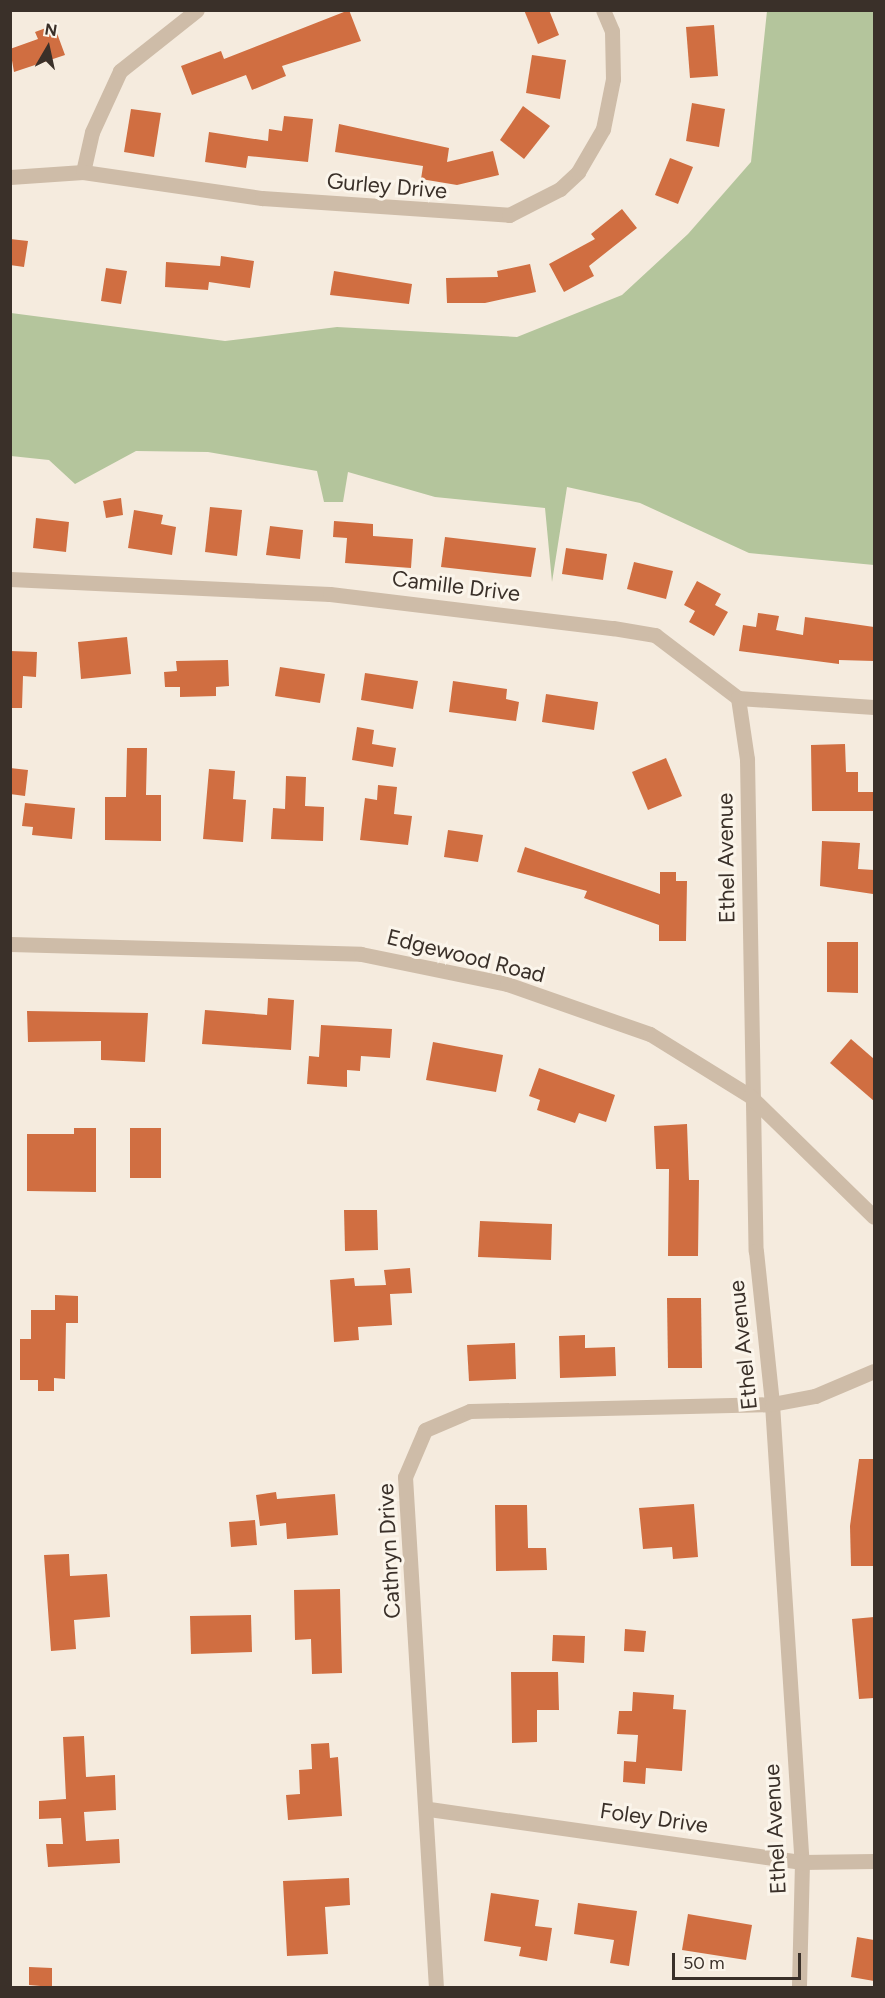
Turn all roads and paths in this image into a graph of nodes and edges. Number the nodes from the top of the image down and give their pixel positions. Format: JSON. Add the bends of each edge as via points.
{"nodes":[{"id":1,"x":197,"y":10,"type":"edge"},
{"id":2,"x":603,"y":10,"type":"edge"},
{"id":3,"x":83,"y":172,"type":"junction"},
{"id":4,"x":10,"y":177,"type":"edge"},
{"id":5,"x":10,"y":579,"type":"edge"},
{"id":6,"x":738,"y":698,"type":"junction"},
{"id":7,"x":874,"y":707,"type":"edge"},
{"id":8,"x":10,"y":944,"type":"edge"},
{"id":9,"x":750,"y":1096,"type":"junction"},
{"id":10,"x":874,"y":1217,"type":"edge"},
{"id":11,"x":874,"y":1371,"type":"edge"},
{"id":12,"x":772,"y":1404,"type":"junction"},
{"id":13,"x":429,"y":1809,"type":"junction"},
{"id":14,"x":874,"y":1861,"type":"edge"},
{"id":15,"x":802,"y":1862,"type":"junction"},
{"id":16,"x":436,"y":1988,"type":"edge"},
{"id":17,"x":799,"y":1988,"type":"edge"}],
"edges":[{"from":1,"to":3,"type":"street","via":[[120,71],[92,132]]},
{"from":2,"to":3,"type":"street","name":"Gurley Drive","via":[[612,31],[613,79],[603,129],[578,172],[560,189],[509,215],[262,198]]},
{"from":3,"to":4,"type":"street","name":"Gurley Drive"},
{"from":5,"to":6,"type":"street","name":"Camille Drive","via":[[330,594],[613,628],[655,635]]},
{"from":6,"to":7,"type":"street"},
{"from":6,"to":9,"type":"street","name":"Ethel Avenue","via":[[747,759]]},
{"from":8,"to":9,"type":"street","name":"Edgewood Road","via":[[361,954],[507,984],[650,1034]]},
{"from":9,"to":10,"type":"street","name":"Edgewood Road"},
{"from":9,"to":12,"type":"street","name":"Ethel Avenue","via":[[756,1251]]},
{"from":11,"to":12,"type":"street","name":"Cathryn Drive","via":[[815,1396]]},
{"from":12,"to":13,"type":"street","name":"Cathryn Drive","via":[[470,1411],[425,1430],[405,1477]]},
{"from":12,"to":15,"type":"street","name":"Ethel Avenue"},
{"from":13,"to":15,"type":"street","name":"Foley Drive"},
{"from":13,"to":16,"type":"street","name":"Cathryn Drive"},
{"from":14,"to":15,"type":"street","name":"Foley Drive"},
{"from":15,"to":17,"type":"street","name":"Ethel Avenue"}]}
